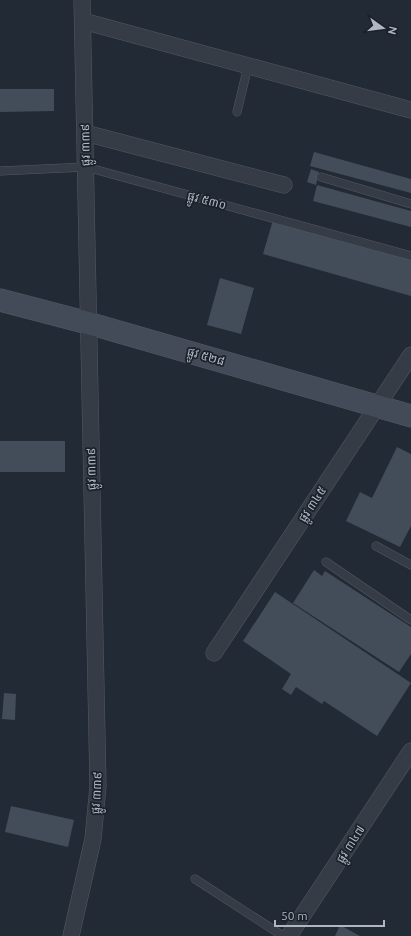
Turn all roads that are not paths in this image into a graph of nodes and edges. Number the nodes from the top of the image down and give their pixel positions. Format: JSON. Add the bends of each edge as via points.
{"nodes":[{"id":1,"x":82,"y":0,"type":"edge"},
{"id":2,"x":83,"y":21,"type":"junction"},
{"id":3,"x":248,"y":66,"type":"junction"},
{"id":4,"x":411,"y":110,"type":"edge"},
{"id":5,"x":237,"y":112,"type":"dead end"},
{"id":6,"x":85,"y":133,"type":"junction"},
{"id":7,"x":86,"y":167,"type":"junction"},
{"id":8,"x":0,"y":171,"type":"edge"},
{"id":9,"x":321,"y":177,"type":"dead end"},
{"id":10,"x":284,"y":185,"type":"dead end"},
{"id":11,"x":411,"y":204,"type":"edge"},
{"id":12,"x":411,"y":256,"type":"edge"},
{"id":13,"x":0,"y":300,"type":"edge"},
{"id":14,"x":88,"y":323,"type":"junction"},
{"id":15,"x":411,"y":355,"type":"edge"},
{"id":16,"x":378,"y":406,"type":"junction"},
{"id":17,"x":411,"y":416,"type":"edge"},
{"id":18,"x":376,"y":546,"type":"dead end"},
{"id":19,"x":326,"y":562,"type":"dead end"},
{"id":20,"x":411,"y":565,"type":"edge"},
{"id":21,"x":411,"y":620,"type":"edge"},
{"id":22,"x":214,"y":653,"type":"dead end"},
{"id":23,"x":411,"y":751,"type":"edge"},
{"id":24,"x":194,"y":879,"type":"dead end"},
{"id":25,"x":71,"y":936,"type":"edge"},
{"id":26,"x":283,"y":936,"type":"edge"},
{"id":27,"x":289,"y":936,"type":"edge"}],
"edges":[{"from":1,"to":2,"type":"street","name":"ផ្លូវ ៣៣៩"},
{"from":2,"to":3,"type":"street"},
{"from":2,"to":6,"type":"street","name":"ផ្លូវ ៣៣៩"},
{"from":3,"to":4,"type":"street"},
{"from":3,"to":5,"type":"lane"},
{"from":6,"to":7,"type":"street","name":"ផ្លូវ ៣៣៩"},
{"from":6,"to":10,"type":"street"},
{"from":7,"to":8,"type":"lane","name":"ផ្លូវ ៥៣០"},
{"from":7,"to":12,"type":"lane","name":"ផ្លូវ ៥៣០"},
{"from":7,"to":14,"type":"street","name":"ផ្លូវ ៣៣៩"},
{"from":9,"to":11,"type":"lane"},
{"from":13,"to":14,"type":"street","name":"ផ្លូវ ៥២៨"},
{"from":14,"to":16,"type":"street","name":"ផ្លូវ ៥២៨"},
{"from":14,"to":25,"type":"street","name":"ផ្លូវ ៣៣៩","via":[[98,786],[93,839]]},
{"from":15,"to":16,"type":"street","name":"ផ្លូវ ៣៤៥"},
{"from":16,"to":17,"type":"street","name":"ផ្លូវ ៥២៨"},
{"from":16,"to":22,"type":"street","name":"ផ្លូវ ៣៤៥"},
{"from":18,"to":20,"type":"lane"},
{"from":19,"to":21,"type":"lane"},
{"from":23,"to":27,"type":"street","name":"ផ្លូវ ៣៤៧"},
{"from":24,"to":26,"type":"lane"}]}
